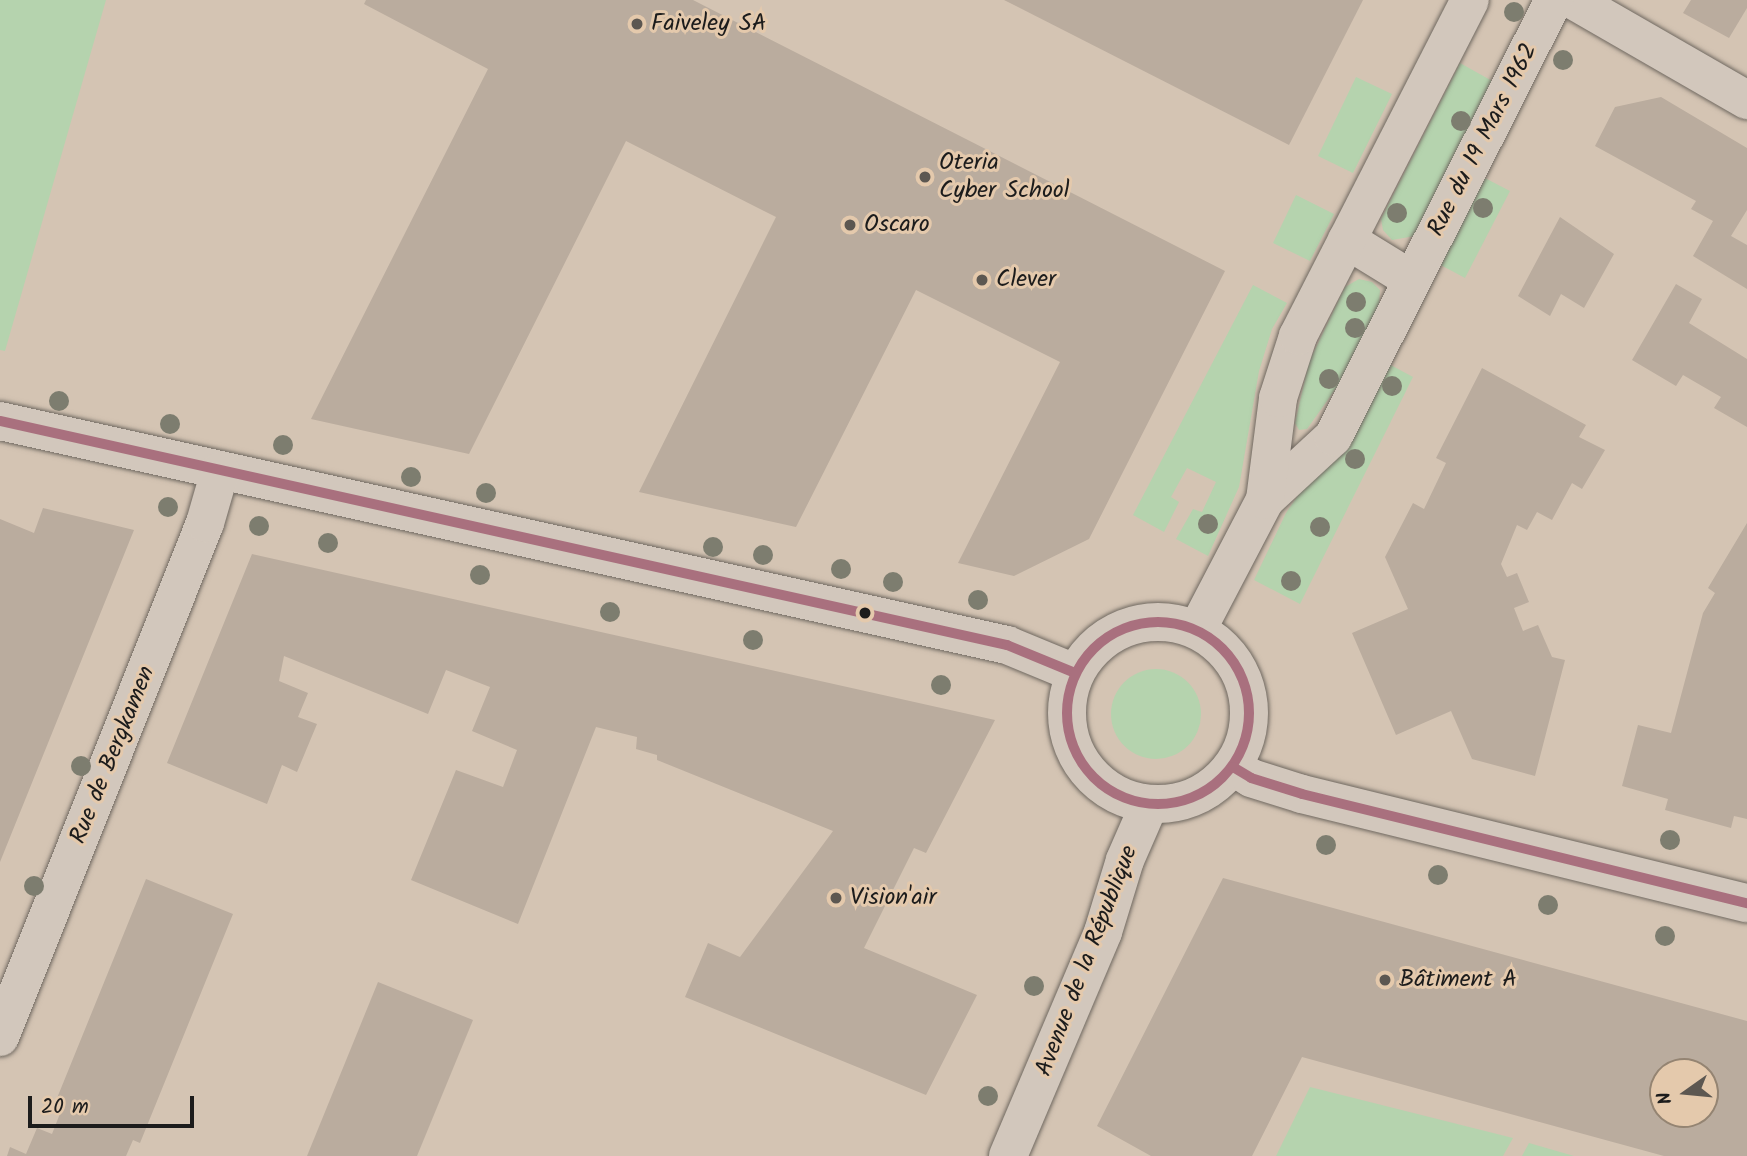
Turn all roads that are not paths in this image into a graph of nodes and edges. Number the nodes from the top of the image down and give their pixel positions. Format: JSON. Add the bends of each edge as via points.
{"nodes":[{"id":1,"x":1470,"y":0,"type":"edge"},
{"id":2,"x":1554,"y":0,"type":"edge"},
{"id":3,"x":1573,"y":0,"type":"edge"},
{"id":4,"x":1747,"y":100,"type":"edge"},
{"id":5,"x":1347,"y":240,"type":"junction"},
{"id":6,"x":1412,"y":280,"type":"junction"},
{"id":7,"x":0,"y":421,"type":"edge"},
{"id":8,"x":220,"y":471,"type":"junction"},
{"id":9,"x":1265,"y":500,"type":"junction"},
{"id":10,"x":1198,"y":628,"type":"junction"},
{"id":11,"x":1075,"y":673,"type":"junction"},
{"id":12,"x":1233,"y":767,"type":"junction"},
{"id":13,"x":1149,"y":804,"type":"junction"},
{"id":14,"x":1747,"y":903,"type":"edge"},
{"id":15,"x":0,"y":1037,"type":"edge"},
{"id":16,"x":1015,"y":1154,"type":"edge"}],
"edges":[{"from":1,"to":5,"type":"street","name":"Rue du 19 Mars 1962"},
{"from":2,"to":6,"type":"street","name":"Rue du 19 Mars 1962"},
{"from":3,"to":4,"type":"street"},
{"from":5,"to":6,"type":"street"},
{"from":5,"to":9,"type":"street","name":"Rue du 19 Mars 1962","via":[[1287,365]]},
{"from":6,"to":9,"type":"street","name":"Rue du 19 Mars 1962","via":[[1333,437]]},
{"from":7,"to":8,"type":"street"},
{"from":8,"to":11,"type":"street","via":[[1007,645]]},
{"from":8,"to":15,"type":"street","name":"Rue de Bergkamen","via":[[205,523]]},
{"from":9,"to":10,"type":"street","name":"Rue du 19 Mars 1962"},
{"from":10,"to":11,"type":"street","via":[[1143,622],[1116,631],[1093,649]]},
{"from":10,"to":12,"type":"street","via":[[1221,646],[1248,691],[1250,718]]},
{"from":11,"to":13,"type":"street","via":[[1066,722],[1084,768],[1124,799]]},
{"from":12,"to":13,"type":"street","via":[[1196,797]]},
{"from":12,"to":14,"type":"street","via":[[1251,778],[1302,794]]},
{"from":13,"to":16,"type":"street","name":"Avenue de la République"}]}
